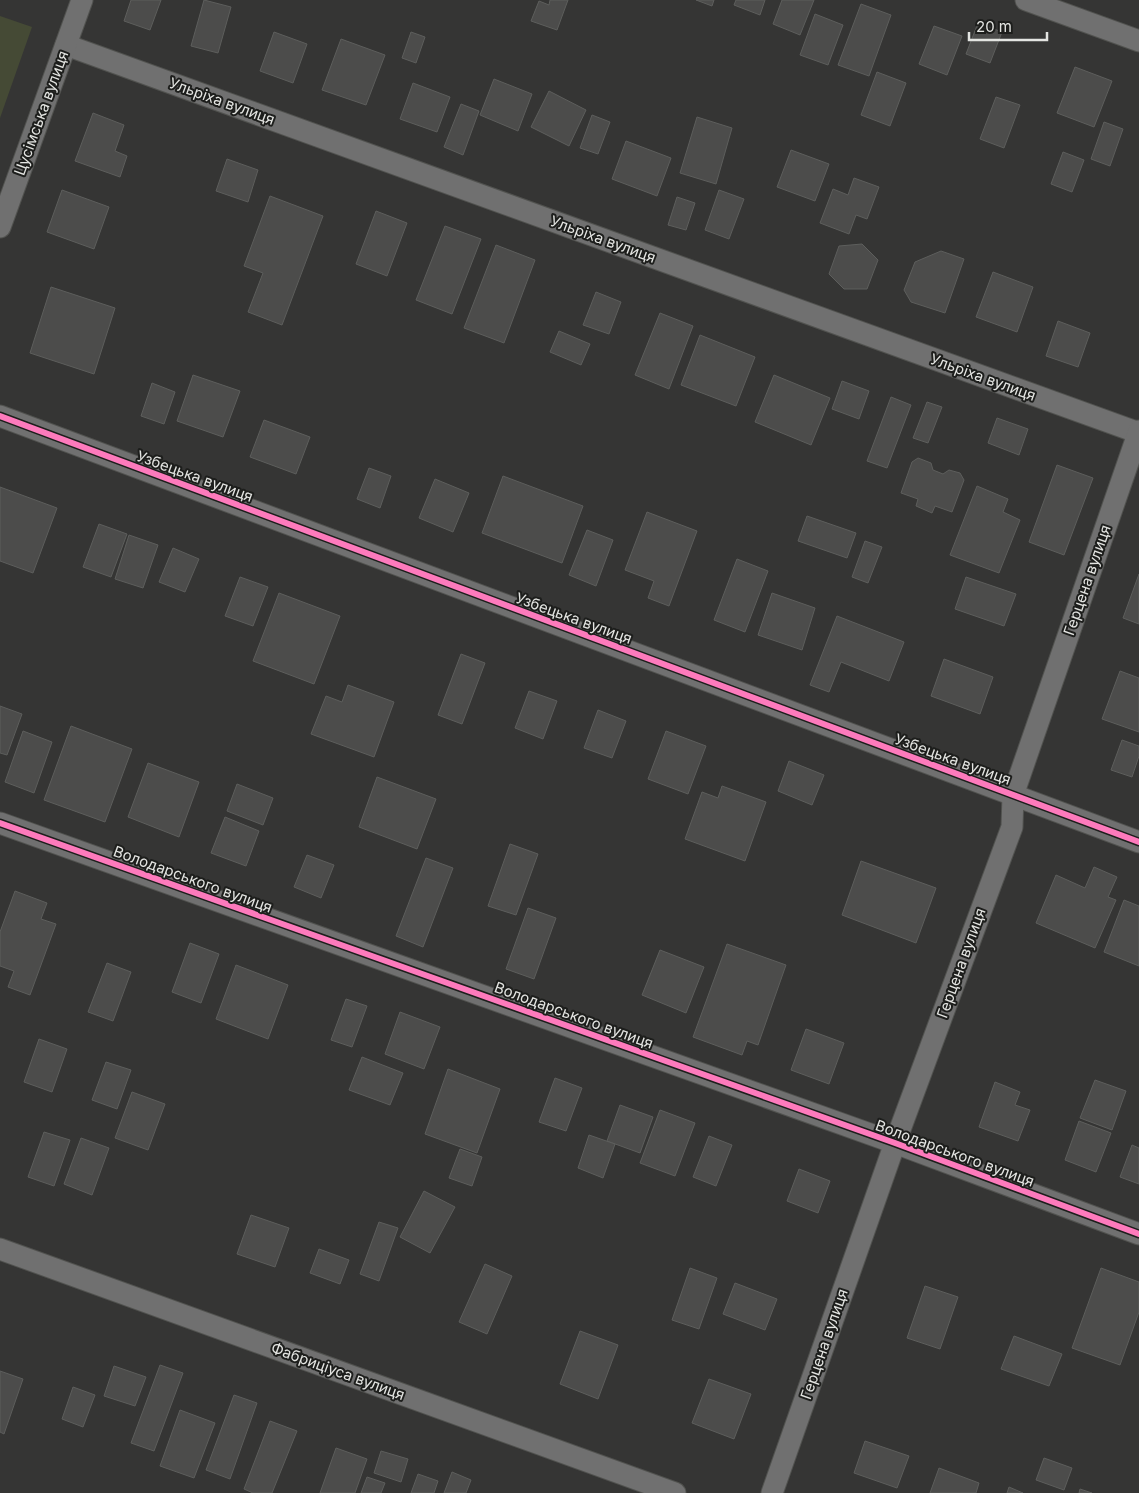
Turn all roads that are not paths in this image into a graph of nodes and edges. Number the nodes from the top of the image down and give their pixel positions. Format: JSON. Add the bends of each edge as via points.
{"nodes":[{"id":1,"x":82,"y":0,"type":"edge"},
{"id":2,"x":1026,"y":0,"type":"edge"},
{"id":3,"x":1139,"y":42,"type":"edge"},
{"id":4,"x":66,"y":45,"type":"junction"},
{"id":5,"x":0,"y":227,"type":"edge"},
{"id":6,"x":0,"y":416,"type":"edge"},
{"id":7,"x":1139,"y":432,"type":"edge"},
{"id":8,"x":1013,"y":795,"type":"junction"},
{"id":9,"x":0,"y":823,"type":"edge"},
{"id":10,"x":1139,"y":842,"type":"edge"},
{"id":11,"x":895,"y":1143,"type":"junction"},
{"id":12,"x":1139,"y":1234,"type":"edge"},
{"id":13,"x":0,"y":1249,"type":"edge"},
{"id":14,"x":675,"y":1493,"type":"edge"},
{"id":15,"x":772,"y":1493,"type":"edge"}],
"edges":[{"from":1,"to":4,"type":"street","name":"Цусімська вулиця"},
{"from":2,"to":3,"type":"street"},
{"from":4,"to":5,"type":"street","name":"Цусімська вулиця"},
{"from":4,"to":7,"type":"street","name":"Ульріха вулиця"},
{"from":6,"to":8,"type":"street","name":"Узбецька вулиця"},
{"from":7,"to":8,"type":"street","name":"Герцена вулиця"},
{"from":8,"to":10,"type":"street","name":"Узбецька вулиця"},
{"from":8,"to":11,"type":"street","name":"Герцена вулиця","via":[[1012,827]]},
{"from":9,"to":11,"type":"street","name":"Володарського вулиця"},
{"from":11,"to":12,"type":"street","name":"Володарського вулиця"},
{"from":11,"to":15,"type":"street","name":"Герцена вулиця"},
{"from":13,"to":14,"type":"street","name":"Фабриціуса вулиця"}]}
